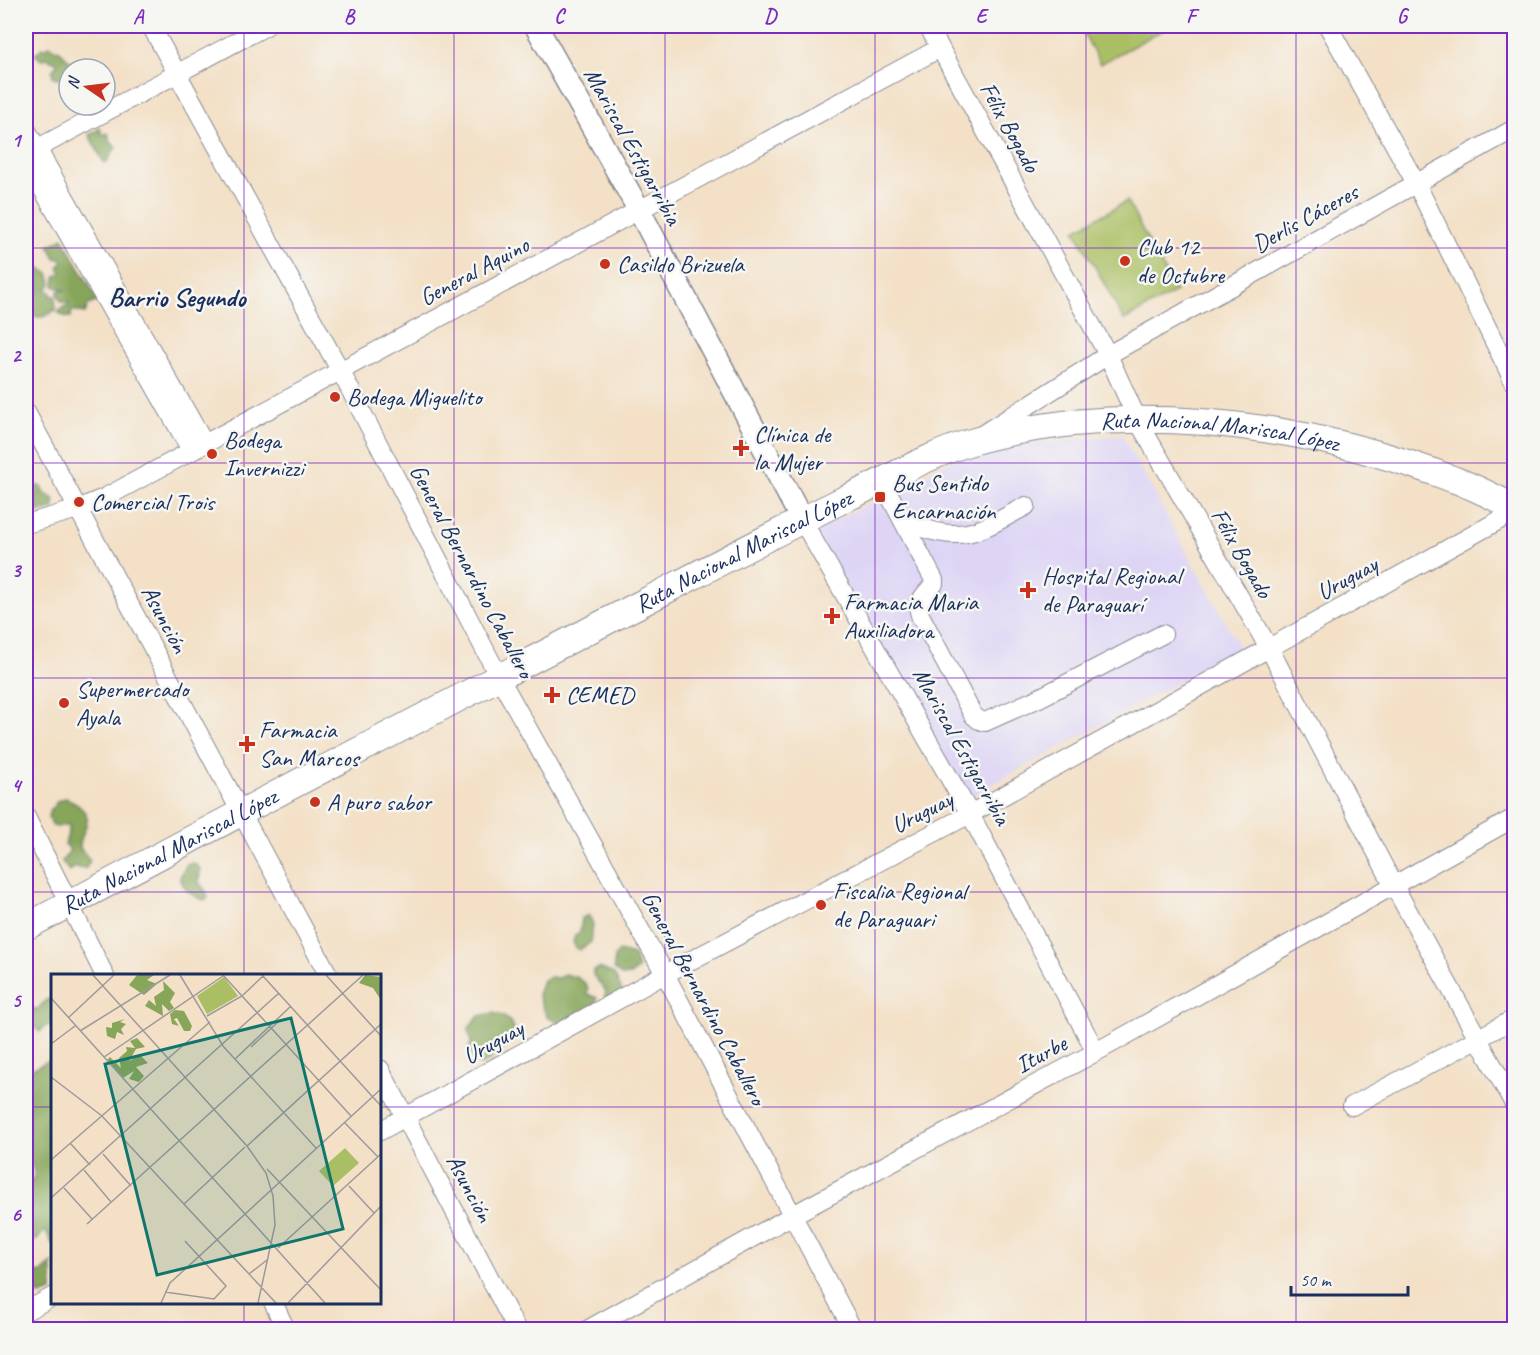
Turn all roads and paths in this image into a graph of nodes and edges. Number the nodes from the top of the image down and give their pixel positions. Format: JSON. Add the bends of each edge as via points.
{"nodes":[{"id":1,"x":151,"y":26,"type":"edge"},
{"id":2,"x":266,"y":26,"type":"edge"},
{"id":3,"x":536,"y":26,"type":"edge"},
{"id":4,"x":928,"y":26,"type":"edge"},
{"id":5,"x":1328,"y":26,"type":"edge"},
{"id":6,"x":940,"y":48,"type":"junction"},
{"id":7,"x":176,"y":73,"type":"junction"},
{"id":8,"x":26,"y":129,"type":"edge"},
{"id":9,"x":1515,"y":129,"type":"edge"},
{"id":10,"x":29,"y":154,"type":"edge"},
{"id":11,"x":1416,"y":183,"type":"junction"},
{"id":12,"x":639,"y":210,"type":"junction"},
{"id":13,"x":1108,"y":355,"type":"junction"},
{"id":14,"x":340,"y":370,"type":"junction"},
{"id":15,"x":1515,"y":382,"type":"edge"},
{"id":16,"x":26,"y":412,"type":"edge"},
{"id":17,"x":1138,"y":421,"type":"junction"},
{"id":18,"x":967,"y":444,"type":"junction"},
{"id":19,"x":198,"y":447,"type":"junction"},
{"id":20,"x":882,"y":481,"type":"junction"},
{"id":21,"x":1026,"y":506,"type":"dead end"},
{"id":22,"x":1515,"y":507,"type":"edge"},
{"id":23,"x":78,"y":509,"type":"junction"},
{"id":24,"x":1515,"y":512,"type":"edge"},
{"id":25,"x":802,"y":520,"type":"junction"},
{"id":26,"x":903,"y":520,"type":"junction"},
{"id":27,"x":26,"y":524,"type":"edge"},
{"id":28,"x":1163,"y":634,"type":"dead end"},
{"id":29,"x":1269,"y":648,"type":"junction"},
{"id":30,"x":499,"y":677,"type":"junction"},
{"id":31,"x":242,"y":812,"type":"junction"},
{"id":32,"x":970,"y":814,"type":"junction"},
{"id":33,"x":26,"y":817,"type":"edge"},
{"id":34,"x":1515,"y":818,"type":"edge"},
{"id":35,"x":1393,"y":884,"type":"junction"},
{"id":36,"x":69,"y":904,"type":"junction"},
{"id":37,"x":26,"y":927,"type":"edge"},
{"id":38,"x":104,"y":974,"type":"edge"},
{"id":39,"x":328,"y":974,"type":"edge"},
{"id":40,"x":665,"y":974,"type":"junction"},
{"id":41,"x":1515,"y":1019,"type":"edge"},
{"id":42,"x":1478,"y":1039,"type":"junction"},
{"id":43,"x":1096,"y":1052,"type":"junction"},
{"id":44,"x":381,"y":1071,"type":"edge"},
{"id":45,"x":1515,"y":1104,"type":"edge"},
{"id":46,"x":1352,"y":1106,"type":"dead end"},
{"id":47,"x":406,"y":1118,"type":"junction"},
{"id":48,"x":381,"y":1130,"type":"edge"},
{"id":49,"x":794,"y":1215,"type":"junction"},
{"id":50,"x":51,"y":1298,"type":"edge"},
{"id":51,"x":274,"y":1304,"type":"edge"},
{"id":52,"x":26,"y":1311,"type":"edge"},
{"id":53,"x":286,"y":1329,"type":"edge"},
{"id":54,"x":517,"y":1329,"type":"edge"},
{"id":55,"x":587,"y":1329,"type":"edge"},
{"id":56,"x":853,"y":1329,"type":"edge"}],
"edges":[{"from":1,"to":7,"type":"street","name":"General Bernardino Caballero"},
{"from":2,"to":7,"type":"street"},
{"from":3,"to":12,"type":"main road","name":"Mariscal Estigarribia"},
{"from":4,"to":6,"type":"street","name":"Félix Bogado"},
{"from":5,"to":11,"type":"street"},
{"from":6,"to":12,"type":"street","name":"General Aquino"},
{"from":6,"to":13,"type":"street","name":"Félix Bogado"},
{"from":7,"to":10,"type":"street"},
{"from":7,"to":14,"type":"street","name":"General Bernardino Caballero"},
{"from":8,"to":10,"type":"street"},
{"from":9,"to":11,"type":"street","name":"Derlis Cáceres"},
{"from":10,"to":19,"type":"street"},
{"from":11,"to":13,"type":"street","name":"Derlis Cáceres"},
{"from":11,"to":15,"type":"street"},
{"from":12,"to":14,"type":"street","name":"General Aquino"},
{"from":12,"to":25,"type":"main road","name":"Mariscal Estigarribia"},
{"from":13,"to":17,"type":"street","name":"Félix Bogado"},
{"from":13,"to":18,"type":"street","name":"Derlis Cáceres"},
{"from":14,"to":19,"type":"street","name":"General Aquino"},
{"from":14,"to":30,"type":"street","name":"General Bernardino Caballero"},
{"from":16,"to":23,"type":"street","name":"Asunción"},
{"from":17,"to":18,"type":"highway","name":"Ruta Nacional Mariscal López","via":[[1071,423]]},
{"from":17,"to":22,"type":"highway","name":"Ruta Nacional Mariscal López","via":[[1256,427],[1326,439],[1458,480]]},
{"from":17,"to":29,"type":"street","name":"Félix Bogado"},
{"from":18,"to":20,"type":"highway","name":"Ruta Nacional Mariscal López"},
{"from":19,"to":23,"type":"street","name":"General Aquino"},
{"from":20,"to":25,"type":"highway","name":"Ruta Nacional Mariscal López"},
{"from":20,"to":26,"type":"street"},
{"from":21,"to":26,"type":"street","via":[[975,532],[947,534]]},
{"from":23,"to":27,"type":"street","name":"General Aquino"},
{"from":23,"to":31,"type":"street","name":"Asunción"},
{"from":24,"to":29,"type":"street","name":"Uruguay"},
{"from":25,"to":30,"type":"highway","name":"Ruta Nacional Mariscal López"},
{"from":25,"to":32,"type":"street","name":"Mariscal Estigarribia"},
{"from":26,"to":28,"type":"street","via":[[934,580],[917,608],[979,720],[985,722],[1040,698]]},
{"from":29,"to":32,"type":"street","name":"Uruguay"},
{"from":29,"to":35,"type":"street","name":"Félix Bogado"},
{"from":30,"to":31,"type":"highway","name":"Ruta Nacional Mariscal López"},
{"from":30,"to":40,"type":"street","name":"General Bernardino Caballero"},
{"from":31,"to":36,"type":"highway","name":"Ruta Nacional Mariscal López"},
{"from":31,"to":39,"type":"street","name":"Asunción"},
{"from":32,"to":40,"type":"street","name":"Uruguay"},
{"from":32,"to":43,"type":"street","name":"Mariscal Estigarribia"},
{"from":33,"to":36,"type":"street"},
{"from":34,"to":35,"type":"street","name":"Iturbe"},
{"from":35,"to":42,"type":"street","name":"Félix Bogado"},
{"from":35,"to":43,"type":"street","name":"Iturbe"},
{"from":36,"to":37,"type":"highway","name":"Ruta Nacional Mariscal López"},
{"from":36,"to":38,"type":"street"},
{"from":40,"to":47,"type":"street","name":"Uruguay"},
{"from":40,"to":49,"type":"street","name":"General Bernardino Caballero"},
{"from":41,"to":42,"type":"street"},
{"from":42,"to":45,"type":"street","name":"Félix Bogado"},
{"from":42,"to":46,"type":"street"},
{"from":43,"to":49,"type":"street","name":"Iturbe"},
{"from":44,"to":47,"type":"street","name":"Asunción"},
{"from":47,"to":48,"type":"street","name":"Uruguay"},
{"from":47,"to":54,"type":"street","name":"Asunción"},
{"from":49,"to":55,"type":"street","name":"Iturbe"},
{"from":49,"to":56,"type":"street","name":"General Bernardino Caballero"},
{"from":50,"to":52,"type":"street"},
{"from":51,"to":53,"type":"street"}]}
